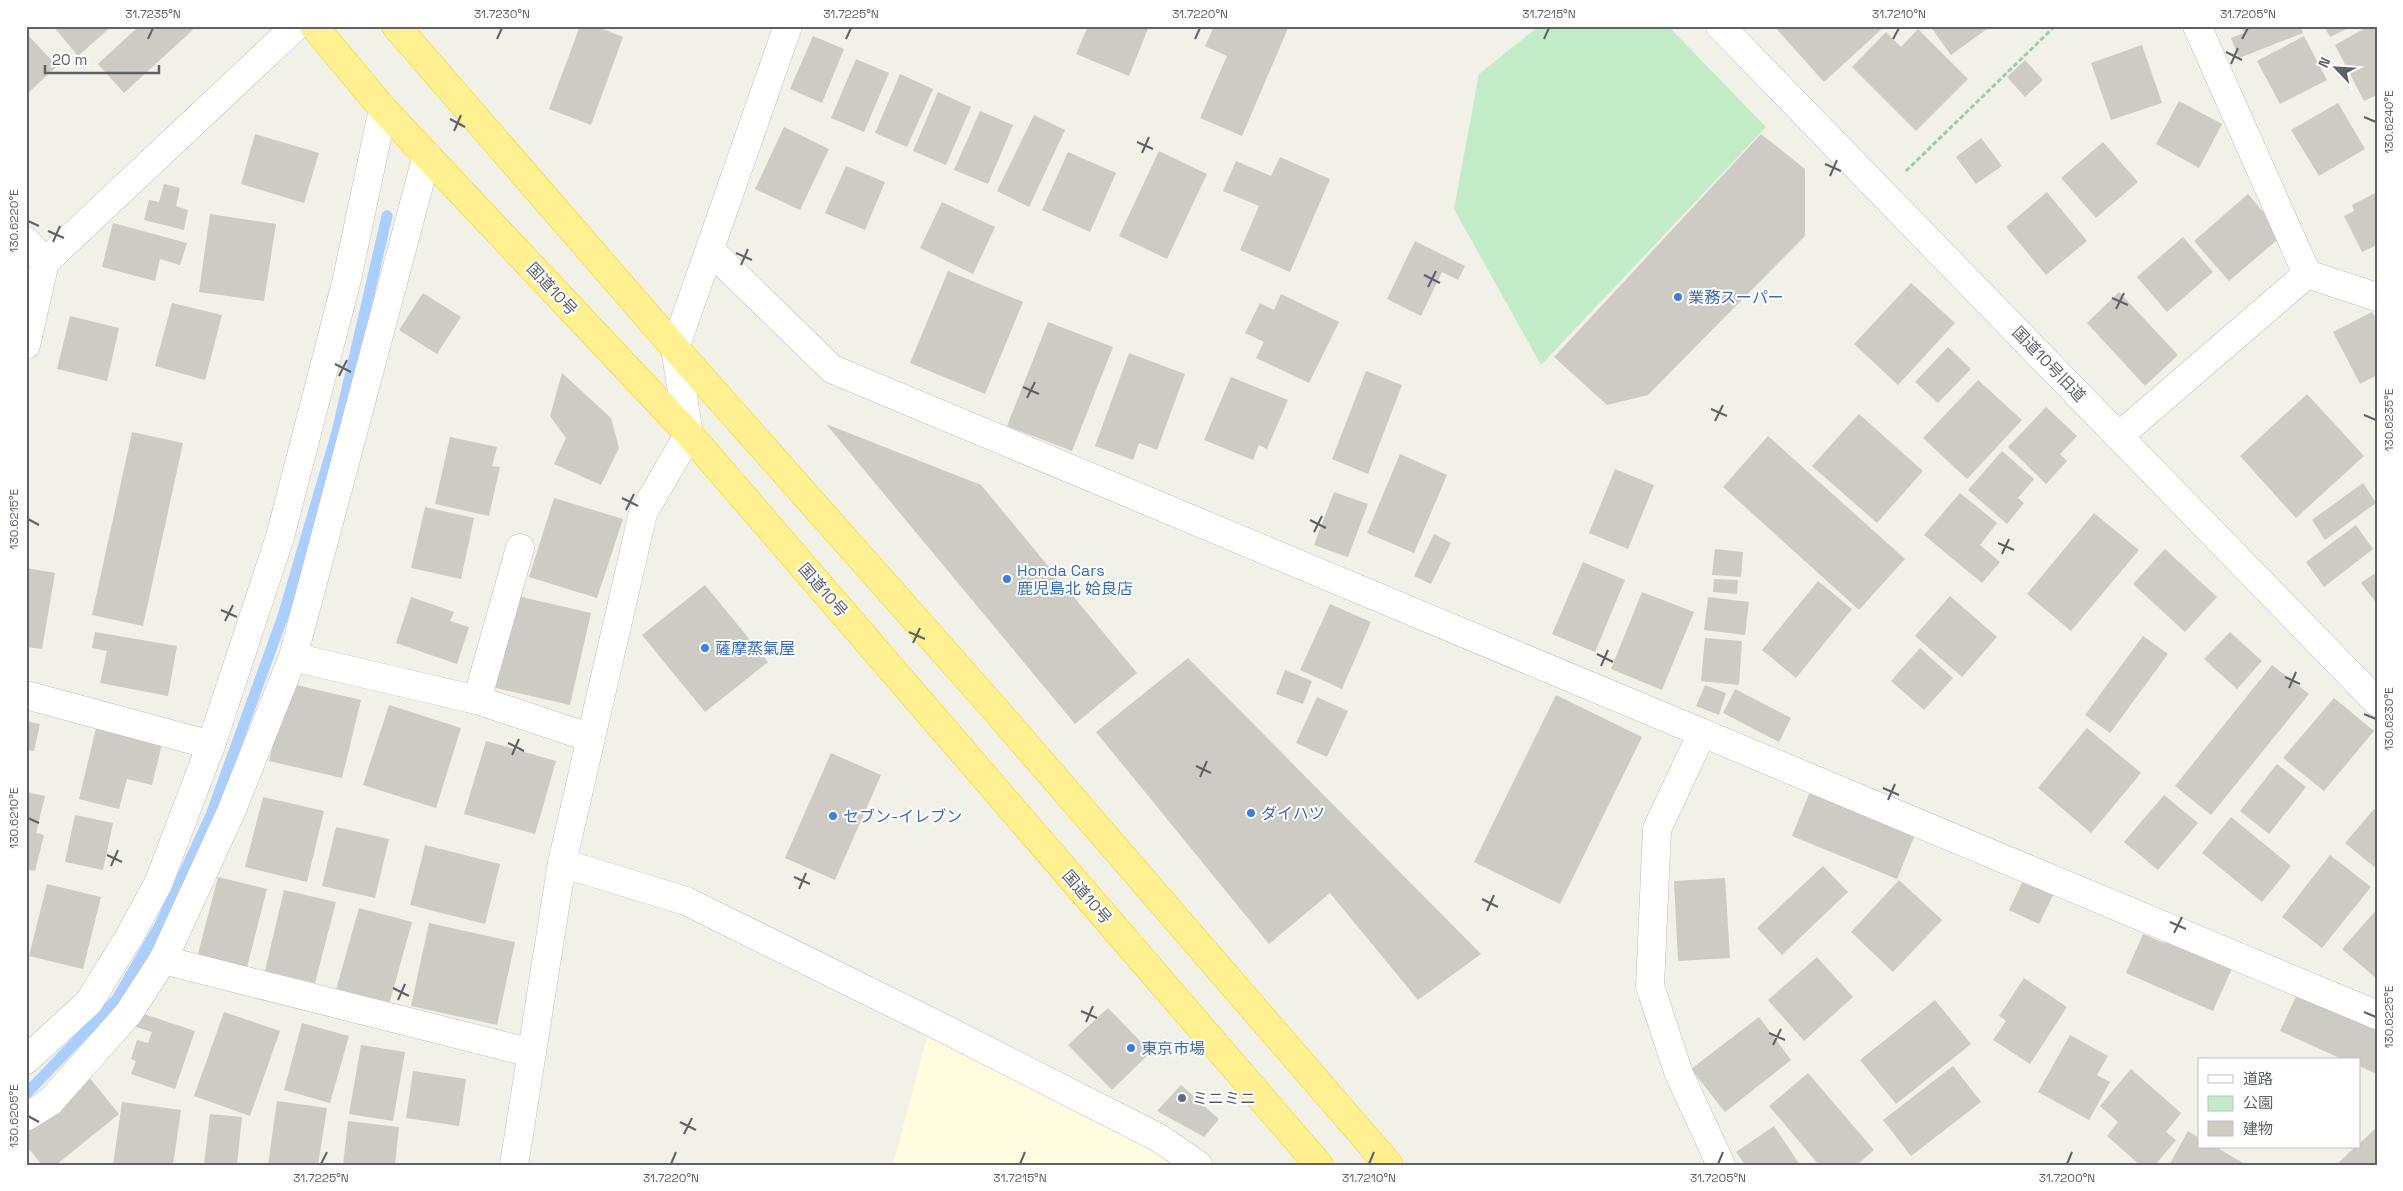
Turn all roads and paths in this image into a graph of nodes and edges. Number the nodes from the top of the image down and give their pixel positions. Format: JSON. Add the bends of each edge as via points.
{"nodes":[{"id":1,"x":296,"y":26,"type":"edge"},
{"id":2,"x":314,"y":26,"type":"edge"},
{"id":3,"x":396,"y":26,"type":"edge"},
{"id":4,"x":788,"y":26,"type":"edge"},
{"id":5,"x":1720,"y":26,"type":"edge"},
{"id":6,"x":2052,"y":26,"type":"edge"},
{"id":7,"x":2197,"y":26,"type":"edge"},
{"id":8,"x":384,"y":109,"type":"junction"},
{"id":9,"x":427,"y":155,"type":"junction"},
{"id":10,"x":1882,"y":194,"type":"junction"},
{"id":11,"x":26,"y":241,"type":"edge"},
{"id":12,"x":710,"y":250,"type":"junction"},
{"id":13,"x":45,"y":262,"type":"junction"},
{"id":14,"x":2307,"y":274,"type":"junction"},
{"id":15,"x":2377,"y":298,"type":"edge"},
{"id":16,"x":26,"y":345,"type":"edge"},
{"id":17,"x":675,"y":348,"type":"junction"},
{"id":18,"x":689,"y":434,"type":"junction"},
{"id":19,"x":2119,"y":436,"type":"junction"},
{"id":20,"x":520,"y":548,"type":"dead end"},
{"id":21,"x":293,"y":657,"type":"junction"},
{"id":22,"x":26,"y":695,"type":"edge"},
{"id":23,"x":477,"y":700,"type":"junction"},
{"id":24,"x":2377,"y":702,"type":"edge"},
{"id":25,"x":1702,"y":733,"type":"junction"},
{"id":26,"x":591,"y":738,"type":"junction"},
{"id":27,"x":211,"y":744,"type":"junction"},
{"id":28,"x":562,"y":863,"type":"junction"},
{"id":29,"x":163,"y":960,"type":"junction"},
{"id":30,"x":2377,"y":1014,"type":"edge"},
{"id":31,"x":532,"y":1053,"type":"junction"},
{"id":32,"x":26,"y":1060,"type":"edge"},
{"id":33,"x":26,"y":1117,"type":"edge"},
{"id":34,"x":514,"y":1165,"type":"edge"},
{"id":35,"x":1198,"y":1165,"type":"edge"},
{"id":36,"x":1319,"y":1165,"type":"edge"},
{"id":37,"x":1389,"y":1165,"type":"edge"},
{"id":38,"x":1721,"y":1165,"type":"edge"}],
"edges":[{"from":1,"to":13,"type":"street"},
{"from":2,"to":8,"type":"highway","name":"国道10号"},
{"from":3,"to":17,"type":"highway"},
{"from":4,"to":12,"type":"street"},
{"from":5,"to":10,"type":"street","name":"国道10号旧道"},
{"from":6,"to":10,"type":"path"},
{"from":7,"to":14,"type":"street"},
{"from":8,"to":9,"type":"highway","name":"国道10号"},
{"from":8,"to":27,"type":"street","via":[[347,279],[280,537]]},
{"from":9,"to":18,"type":"highway","name":"国道10号"},
{"from":9,"to":21,"type":"street"},
{"from":10,"to":19,"type":"street","name":"国道10号旧道"},
{"from":11,"to":13,"type":"street"},
{"from":12,"to":17,"type":"street"},
{"from":12,"to":25,"type":"street","via":[[832,369]]},
{"from":13,"to":16,"type":"street"},
{"from":14,"to":15,"type":"street"},
{"from":14,"to":19,"type":"street"},
{"from":17,"to":18,"type":"street"},
{"from":17,"to":37,"type":"highway","via":[[987,701]]},
{"from":18,"to":26,"type":"street","via":[[643,513]]},
{"from":18,"to":36,"type":"highway","name":"国道10号"},
{"from":19,"to":24,"type":"street","name":"国道10号旧道"},
{"from":20,"to":23,"type":"street"},
{"from":21,"to":23,"type":"street"},
{"from":21,"to":29,"type":"street","via":[[231,812]]},
{"from":22,"to":27,"type":"street"},
{"from":23,"to":26,"type":"street"},
{"from":25,"to":30,"type":"street"},
{"from":25,"to":38,"type":"street","via":[[1657,829],[1650,986],[1678,1074]]},
{"from":26,"to":28,"type":"street"},
{"from":27,"to":32,"type":"street","via":[[158,884],[129,937],[89,1002]]},
{"from":28,"to":31,"type":"street"},
{"from":28,"to":35,"type":"street","via":[[686,901],[1159,1138]]},
{"from":29,"to":31,"type":"street"},
{"from":29,"to":33,"type":"street","via":[[128,1014],[50,1102]]},
{"from":31,"to":34,"type":"street"}]}
